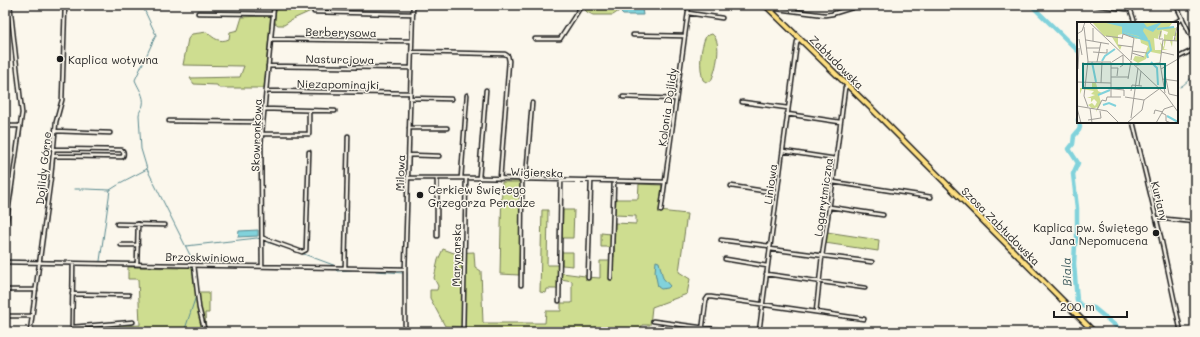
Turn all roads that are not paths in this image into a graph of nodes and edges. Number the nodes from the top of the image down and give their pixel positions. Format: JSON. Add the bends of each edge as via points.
{"nodes":[{"id":1,"x":10,"y":5,"type":"edge"},
{"id":2,"x":65,"y":5,"type":"edge"},
{"id":3,"x":274,"y":5,"type":"edge"},
{"id":4,"x":413,"y":5,"type":"edge"},
{"id":5,"x":445,"y":5,"type":"edge"},
{"id":6,"x":580,"y":5,"type":"edge"},
{"id":7,"x":688,"y":5,"type":"edge"},
{"id":8,"x":765,"y":5,"type":"edge"},
{"id":9,"x":861,"y":5,"type":"edge"},
{"id":10,"x":1094,"y":5,"type":"edge"},
{"id":11,"x":1176,"y":5,"type":"edge"},
{"id":12,"x":1130,"y":7,"type":"edge"},
{"id":13,"x":772,"y":11,"type":"junction"},
{"id":14,"x":314,"y":12,"type":"dead end"},
{"id":15,"x":198,"y":13,"type":"dead end"},
{"id":16,"x":688,"y":13,"type":"junction"},
{"id":17,"x":273,"y":14,"type":"junction"},
{"id":18,"x":413,"y":14,"type":"junction"},
{"id":19,"x":722,"y":18,"type":"dead end"},
{"id":20,"x":1182,"y":19,"type":"junction"},
{"id":21,"x":1135,"y":22,"type":"edge"},
{"id":22,"x":1176,"y":22,"type":"edge"},
{"id":23,"x":633,"y":35,"type":"dead end"},
{"id":24,"x":685,"y":36,"type":"junction"},
{"id":25,"x":271,"y":38,"type":"junction"},
{"id":26,"x":800,"y":38,"type":"junction"},
{"id":27,"x":535,"y":39,"type":"dead end"},
{"id":28,"x":412,"y":41,"type":"junction"},
{"id":29,"x":1195,"y":44,"type":"edge"},
{"id":30,"x":1195,"y":49,"type":"edge"},
{"id":31,"x":412,"y":52,"type":"junction"},
{"id":32,"x":1178,"y":58,"type":"edge"},
{"id":33,"x":268,"y":66,"type":"junction"},
{"id":34,"x":411,"y":68,"type":"junction"},
{"id":35,"x":848,"y":85,"type":"junction"},
{"id":36,"x":486,"y":90,"type":"dead end"},
{"id":37,"x":266,"y":91,"type":"junction"},
{"id":38,"x":410,"y":93,"type":"junction"},
{"id":39,"x":467,"y":95,"type":"dead end"},
{"id":40,"x":623,"y":97,"type":"dead end"},
{"id":41,"x":410,"y":98,"type":"junction"},
{"id":42,"x":451,"y":99,"type":"dead end"},
{"id":43,"x":676,"y":99,"type":"junction"},
{"id":44,"x":742,"y":102,"type":"dead end"},
{"id":45,"x":532,"y":103,"type":"dead end"},
{"id":46,"x":788,"y":108,"type":"junction"},
{"id":47,"x":264,"y":109,"type":"junction"},
{"id":48,"x":309,"y":111,"type":"junction"},
{"id":49,"x":335,"y":111,"type":"dead end"},
{"id":50,"x":788,"y":114,"type":"junction"},
{"id":51,"x":169,"y":121,"type":"dead end"},
{"id":52,"x":263,"y":122,"type":"junction"},
{"id":53,"x":841,"y":122,"type":"junction"},
{"id":54,"x":1133,"y":123,"type":"edge"},
{"id":55,"x":5,"y":126,"type":"edge"},
{"id":56,"x":20,"y":126,"type":"junction"},
{"id":57,"x":410,"y":128,"type":"junction"},
{"id":58,"x":447,"y":128,"type":"dead end"},
{"id":59,"x":55,"y":131,"type":"junction"},
{"id":60,"x":110,"y":133,"type":"dead end"},
{"id":61,"x":262,"y":134,"type":"junction"},
{"id":62,"x":896,"y":134,"type":"joint"},
{"id":63,"x":348,"y":136,"type":"dead end"},
{"id":64,"x":54,"y":149,"type":"junction"},
{"id":65,"x":783,"y":151,"type":"junction"},
{"id":66,"x":309,"y":152,"type":"dead end"},
{"id":67,"x":409,"y":155,"type":"junction"},
{"id":68,"x":53,"y":156,"type":"junction"},
{"id":69,"x":440,"y":156,"type":"dead end"},
{"id":70,"x":836,"y":159,"type":"junction"},
{"id":71,"x":408,"y":178,"type":"junction"},
{"id":72,"x":437,"y":178,"type":"junction"},
{"id":73,"x":461,"y":178,"type":"junction"},
{"id":74,"x":466,"y":178,"type":"junction"},
{"id":75,"x":479,"y":178,"type":"junction"},
{"id":76,"x":500,"y":179,"type":"junction"},
{"id":77,"x":522,"y":179,"type":"junction"},
{"id":78,"x":526,"y":179,"type":"junction"},
{"id":79,"x":5,"y":180,"type":"edge"},
{"id":80,"x":12,"y":180,"type":"junction"},
{"id":81,"x":561,"y":180,"type":"junction"},
{"id":82,"x":591,"y":181,"type":"junction"},
{"id":83,"x":614,"y":181,"type":"junction"},
{"id":84,"x":665,"y":182,"type":"junction"},
{"id":85,"x":833,"y":182,"type":"junction"},
{"id":86,"x":731,"y":186,"type":"dead end"},
{"id":87,"x":777,"y":193,"type":"junction"},
{"id":88,"x":931,"y":197,"type":"dead end"},
{"id":89,"x":7,"y":204,"type":"edge"},
{"id":90,"x":830,"y":207,"type":"junction"},
{"id":91,"x":661,"y":211,"type":"dead end"},
{"id":92,"x":883,"y":215,"type":"dead end"},
{"id":93,"x":1156,"y":218,"type":"junction"},
{"id":94,"x":1195,"y":222,"type":"edge"},
{"id":95,"x":117,"y":224,"type":"dead end"},
{"id":96,"x":138,"y":224,"type":"junction"},
{"id":97,"x":165,"y":225,"type":"dead end"},
{"id":98,"x":5,"y":233,"type":"edge"},
{"id":99,"x":436,"y":236,"type":"dead end"},
{"id":100,"x":262,"y":238,"type":"junction"},
{"id":101,"x":721,"y":240,"type":"dead end"},
{"id":102,"x":120,"y":245,"type":"dead end"},
{"id":103,"x":138,"y":245,"type":"junction"},
{"id":104,"x":770,"y":248,"type":"junction"},
{"id":105,"x":822,"y":256,"type":"junction"},
{"id":106,"x":725,"y":259,"type":"dead end"},
{"id":107,"x":5,"y":262,"type":"edge"},
{"id":108,"x":872,"y":262,"type":"dead end"},
{"id":109,"x":40,"y":263,"type":"junction"},
{"id":110,"x":73,"y":263,"type":"junction"},
{"id":111,"x":137,"y":264,"type":"junction"},
{"id":112,"x":194,"y":265,"type":"junction"},
{"id":113,"x":262,"y":266,"type":"junction"},
{"id":114,"x":768,"y":266,"type":"junction"},
{"id":115,"x":345,"y":268,"type":"junction"},
{"id":116,"x":405,"y":269,"type":"junction"},
{"id":117,"x":766,"y":274,"type":"junction"},
{"id":118,"x":588,"y":278,"type":"dead end"},
{"id":119,"x":611,"y":278,"type":"dead end"},
{"id":120,"x":820,"y":282,"type":"junction"},
{"id":121,"x":521,"y":285,"type":"dead end"},
{"id":122,"x":864,"y":288,"type":"dead end"},
{"id":123,"x":5,"y":290,"type":"edge"},
{"id":124,"x":36,"y":290,"type":"junction"},
{"id":125,"x":72,"y":294,"type":"junction"},
{"id":126,"x":129,"y":295,"type":"dead end"},
{"id":127,"x":559,"y":301,"type":"dead end"},
{"id":128,"x":762,"y":305,"type":"junction"},
{"id":129,"x":816,"y":312,"type":"junction"},
{"id":130,"x":5,"y":316,"type":"edge"},
{"id":131,"x":33,"y":316,"type":"junction"},
{"id":132,"x":864,"y":319,"type":"dead end"},
{"id":133,"x":653,"y":321,"type":"dead end"},
{"id":134,"x":133,"y":322,"type":"dead end"},
{"id":135,"x":702,"y":328,"type":"junction"},
{"id":136,"x":30,"y":332,"type":"edge"},
{"id":137,"x":205,"y":332,"type":"edge"},
{"id":138,"x":405,"y":332,"type":"edge"},
{"id":139,"x":463,"y":332,"type":"edge"},
{"id":140,"x":702,"y":332,"type":"edge"},
{"id":141,"x":736,"y":332,"type":"edge"},
{"id":142,"x":759,"y":332,"type":"edge"},
{"id":143,"x":1094,"y":332,"type":"edge"},
{"id":144,"x":1181,"y":332,"type":"edge"}],
"edges":[{"from":1,"to":56,"type":"street","via":[[22,113]]},
{"from":2,"to":59,"type":"street","name":"Dojlidy Górne","via":[[62,100]]},
{"from":3,"to":17,"type":"street","name":"Skowronkowa"},
{"from":4,"to":5,"type":"street"},
{"from":4,"to":18,"type":"street","name":"Milowa"},
{"from":6,"to":27,"type":"street","via":[[560,39]]},
{"from":7,"to":16,"type":"street","name":"Kolonia Dojlidy"},
{"from":8,"to":13,"type":"highway","name":"Zabłudowska"},
{"from":9,"to":13,"type":"street","via":[[828,14],[778,9]]},
{"from":10,"to":12,"type":"street","via":[[1126,9]]},
{"from":11,"to":20,"type":"street"},
{"from":12,"to":21,"type":"street"},
{"from":13,"to":26,"type":"highway","name":"Zabłudowska"},
{"from":14,"to":18,"type":"street"},
{"from":15,"to":17,"type":"street"},
{"from":16,"to":19,"type":"street"},
{"from":16,"to":24,"type":"street","name":"Kolonia Dojlidy"},
{"from":17,"to":25,"type":"street","name":"Skowronkowa"},
{"from":18,"to":28,"type":"street","name":"Milowa"},
{"from":20,"to":22,"type":"street"},
{"from":20,"to":29,"type":"street"},
{"from":23,"to":24,"type":"street"},
{"from":24,"to":43,"type":"street","name":"Kolonia Dojlidy"},
{"from":25,"to":28,"type":"street","name":"Berberysowa"},
{"from":25,"to":33,"type":"street","name":"Skowronkowa"},
{"from":26,"to":35,"type":"highway","name":"Zabłudowska"},
{"from":26,"to":46,"type":"street","name":"Liniowa","via":[[797,42]]},
{"from":28,"to":31,"type":"street","name":"Milowa"},
{"from":30,"to":32,"type":"street"},
{"from":31,"to":34,"type":"street","name":"Milowa"},
{"from":31,"to":76,"type":"street","via":[[488,53],[508,56]]},
{"from":33,"to":34,"type":"street","name":"Nasturcjowa"},
{"from":33,"to":37,"type":"street","name":"Skowronkowa"},
{"from":34,"to":38,"type":"street","name":"Milowa"},
{"from":35,"to":53,"type":"street","name":"Logarytmiczna","via":[[845,88]]},
{"from":35,"to":62,"type":"highway","name":"Zabłudowska"},
{"from":36,"to":75,"type":"street"},
{"from":37,"to":38,"type":"street","name":"Niezapominajki"},
{"from":37,"to":47,"type":"street","name":"Skowronkowa"},
{"from":38,"to":41,"type":"street","name":"Milowa"},
{"from":39,"to":73,"type":"street"},
{"from":40,"to":43,"type":"street"},
{"from":41,"to":42,"type":"street"},
{"from":41,"to":57,"type":"street","name":"Milowa"},
{"from":43,"to":84,"type":"street","name":"Kolonia Dojlidy"},
{"from":44,"to":46,"type":"street"},
{"from":45,"to":78,"type":"street"},
{"from":46,"to":50,"type":"street","name":"Liniowa"},
{"from":47,"to":48,"type":"street"},
{"from":47,"to":52,"type":"street","name":"Skowronkowa"},
{"from":48,"to":49,"type":"street"},
{"from":48,"to":61,"type":"street","via":[[309,134]]},
{"from":50,"to":53,"type":"street"},
{"from":50,"to":65,"type":"street","name":"Liniowa"},
{"from":51,"to":52,"type":"street"},
{"from":52,"to":61,"type":"street","name":"Skowronkowa"},
{"from":53,"to":70,"type":"street","name":"Logarytmiczna"},
{"from":54,"to":93,"type":"street","name":"Kuriany"},
{"from":55,"to":56,"type":"street"},
{"from":56,"to":80,"type":"street"},
{"from":57,"to":58,"type":"street"},
{"from":57,"to":67,"type":"street","name":"Milowa"},
{"from":59,"to":60,"type":"street"},
{"from":59,"to":64,"type":"street","name":"Dojlidy Górne"},
{"from":61,"to":100,"type":"street","name":"Skowronkowa"},
{"from":62,"to":143,"type":"highway","name":"Szosa Zabłudowska"},
{"from":63,"to":115,"type":"street"},
{"from":64,"to":68,"type":"street","name":"Dojlidy Górne"},
{"from":64,"to":68,"type":"street","via":[[122,150],[123,156]]},
{"from":65,"to":70,"type":"street"},
{"from":65,"to":87,"type":"street","name":"Liniowa"},
{"from":66,"to":100,"type":"street","via":[[306,250],[302,252]]},
{"from":67,"to":69,"type":"street"},
{"from":67,"to":71,"type":"street","name":"Milowa"},
{"from":68,"to":109,"type":"street","name":"Dojlidy Górne"},
{"from":70,"to":85,"type":"street","name":"Logarytmiczna"},
{"from":71,"to":72,"type":"street","name":"Wigierska"},
{"from":71,"to":116,"type":"street","name":"Milowa"},
{"from":72,"to":73,"type":"street","name":"Wigierska"},
{"from":72,"to":99,"type":"street"},
{"from":73,"to":74,"type":"street","name":"Wigierska"},
{"from":74,"to":75,"type":"street","name":"Wigierska"},
{"from":74,"to":139,"type":"street","name":"Marynarska"},
{"from":75,"to":76,"type":"street","name":"Wigierska"},
{"from":76,"to":77,"type":"street","name":"Wigierska"},
{"from":77,"to":78,"type":"street","name":"Wigierska"},
{"from":77,"to":121,"type":"street"},
{"from":78,"to":81,"type":"street","name":"Wigierska"},
{"from":79,"to":80,"type":"street"},
{"from":80,"to":89,"type":"street"},
{"from":81,"to":82,"type":"street","name":"Wigierska"},
{"from":81,"to":127,"type":"street"},
{"from":82,"to":83,"type":"street","name":"Wigierska"},
{"from":82,"to":118,"type":"street"},
{"from":83,"to":84,"type":"street","name":"Wigierska"},
{"from":83,"to":119,"type":"street"},
{"from":84,"to":91,"type":"street","name":"Kolonia Dojlidy"},
{"from":85,"to":88,"type":"street"},
{"from":85,"to":90,"type":"street","name":"Logarytmiczna"},
{"from":86,"to":87,"type":"street"},
{"from":87,"to":104,"type":"street","name":"Liniowa"},
{"from":89,"to":98,"type":"street"},
{"from":90,"to":92,"type":"street"},
{"from":90,"to":105,"type":"street","name":"Logarytmiczna"},
{"from":93,"to":94,"type":"street"},
{"from":93,"to":144,"type":"street","name":"Kuriany"},
{"from":95,"to":96,"type":"street"},
{"from":96,"to":97,"type":"street"},
{"from":96,"to":103,"type":"street"},
{"from":100,"to":113,"type":"street","name":"Skowronkowa"},
{"from":101,"to":104,"type":"street"},
{"from":102,"to":103,"type":"street"},
{"from":103,"to":111,"type":"street"},
{"from":104,"to":105,"type":"street"},
{"from":104,"to":114,"type":"street","name":"Liniowa"},
{"from":105,"to":108,"type":"street"},
{"from":105,"to":120,"type":"street","name":"Logarytmiczna"},
{"from":106,"to":114,"type":"street"},
{"from":107,"to":109,"type":"street","name":"Brzoskwiniowa"},
{"from":109,"to":110,"type":"street","name":"Brzoskwiniowa"},
{"from":109,"to":124,"type":"street","name":"Dojlidy Górne"},
{"from":110,"to":111,"type":"street","name":"Brzoskwiniowa"},
{"from":110,"to":125,"type":"street"},
{"from":111,"to":112,"type":"street","name":"Brzoskwiniowa"},
{"from":112,"to":113,"type":"street","name":"Brzoskwiniowa"},
{"from":112,"to":137,"type":"street","via":[[199,308]]},
{"from":113,"to":115,"type":"street","name":"Brzoskwiniowa"},
{"from":114,"to":117,"type":"street","name":"Liniowa"},
{"from":115,"to":116,"type":"street","name":"Brzoskwiniowa"},
{"from":116,"to":138,"type":"street","name":"Milowa"},
{"from":117,"to":120,"type":"street"},
{"from":117,"to":128,"type":"street","name":"Liniowa"},
{"from":120,"to":122,"type":"street"},
{"from":120,"to":129,"type":"street","name":"Logarytmiczna"},
{"from":123,"to":124,"type":"street"},
{"from":124,"to":131,"type":"street","name":"Dojlidy Górne"},
{"from":125,"to":126,"type":"street"},
{"from":125,"to":134,"type":"street","via":[[73,327]]},
{"from":128,"to":129,"type":"street"},
{"from":128,"to":135,"type":"street","via":[[708,297]]},
{"from":128,"to":142,"type":"street","name":"Liniowa"},
{"from":129,"to":132,"type":"street"},
{"from":130,"to":131,"type":"street"},
{"from":131,"to":136,"type":"street","name":"Dojlidy Górne"},
{"from":133,"to":135,"type":"street"},
{"from":135,"to":140,"type":"street"},
{"from":135,"to":141,"type":"street"}]}
